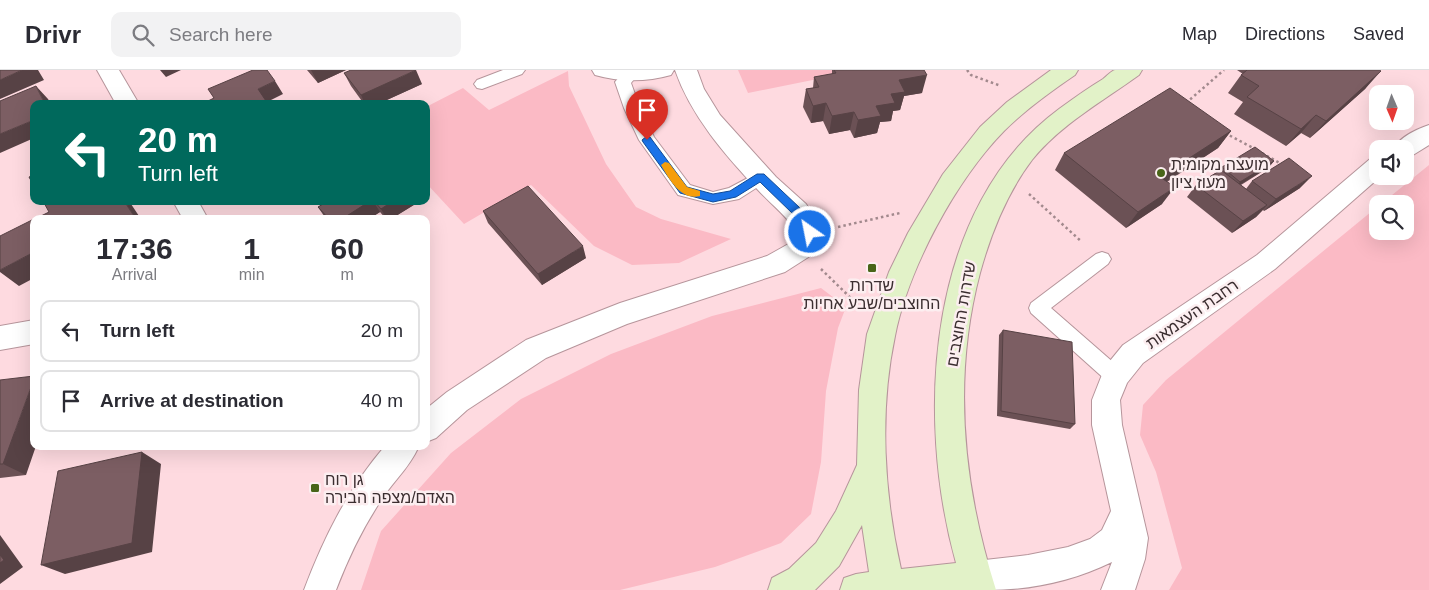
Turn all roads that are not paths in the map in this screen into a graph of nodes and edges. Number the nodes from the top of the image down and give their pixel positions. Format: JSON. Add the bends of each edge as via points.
{"nodes":[{"id":1,"x":108,"y":70,"type":"edge"},
{"id":2,"x":517,"y":70,"type":"edge"},
{"id":3,"x":603,"y":70,"type":"edge"},
{"id":4,"x":663,"y":70,"type":"edge"},
{"id":5,"x":686,"y":70,"type":"edge"},
{"id":6,"x":1067,"y":70,"type":"edge"},
{"id":7,"x":1131,"y":70,"type":"edge"},
{"id":8,"x":631,"y":73,"type":"junction"},
{"id":9,"x":482,"y":84,"type":"dead end"},
{"id":10,"x":126,"y":100,"type":"edge"},
{"id":11,"x":1429,"y":134,"type":"edge"},
{"id":12,"x":1414,"y":143,"type":"edge"},
{"id":13,"x":1369,"y":174,"type":"edge"},
{"id":14,"x":760,"y":177,"type":"junction"},
{"id":15,"x":1102,"y":259,"type":"road end"},
{"id":16,"x":30,"y":333,"type":"edge"},
{"id":17,"x":0,"y":338,"type":"edge"},
{"id":18,"x":1115,"y":376,"type":"junction"},
{"id":19,"x":430,"y":424,"type":"edge"},
{"id":20,"x":402,"y":450,"type":"edge"},
{"id":21,"x":872,"y":465,"type":"junction"},
{"id":22,"x":1127,"y":510,"type":"junction"},
{"id":23,"x":978,"y":583,"type":"edge"},
{"id":24,"x":888,"y":589,"type":"edge"},
{"id":25,"x":320,"y":590,"type":"edge"},
{"id":26,"x":784,"y":590,"type":"edge"},
{"id":27,"x":856,"y":590,"type":"edge"},
{"id":28,"x":1117,"y":590,"type":"edge"}],
"edges":[{"from":1,"to":10,"type":"street"},
{"from":2,"to":9,"type":"lane"},
{"from":3,"to":8,"type":"street"},
{"from":4,"to":8,"type":"street"},
{"from":5,"to":14,"type":"street","via":[[693,90],[712,121]]},
{"from":6,"to":21,"type":"main road","via":[[1019,104],[988,133],[937,205],[906,267],[882,329],[876,360],[871,423]]},
{"from":7,"to":23,"type":"main road","name":"שדרות החוצבים","via":[[1054,126],[1025,153],[999,192],[974,247],[960,301],[951,368],[950,445],[964,530]]},
{"from":8,"to":14,"type":"lane","via":[[623,82],[632,108],[647,140],[684,190],[713,198],[733,194]]},
{"from":11,"to":12,"type":"street"},
{"from":13,"to":18,"type":"street","name":"רחבת העצמאות","via":[[1266,262],[1134,354]]},
{"from":14,"to":19,"type":"street","via":[[796,211],[806,241],[776,264],[620,315],[536,349],[457,401]]},
{"from":15,"to":18,"type":"lane","via":[[1038,308]]},
{"from":16,"to":17,"type":"street"},
{"from":18,"to":22,"type":"street","name":"רחבת העצמאות","via":[[1106,400],[1107,425]]},
{"from":20,"to":25,"type":"street","via":[[376,478],[355,512],[331,557]]},
{"from":21,"to":24,"type":"main road","via":[[878,538]]},
{"from":21,"to":26,"type":"main road","via":[[833,548],[802,580]]},
{"from":22,"to":23,"type":"street","via":[[1120,530],[1102,550],[1052,567]]},
{"from":22,"to":28,"type":"street","name":"רחבת העצמאות","via":[[1132,538],[1129,559]]},
{"from":23,"to":24,"type":"main road"},
{"from":24,"to":27,"type":"main road"}]}
